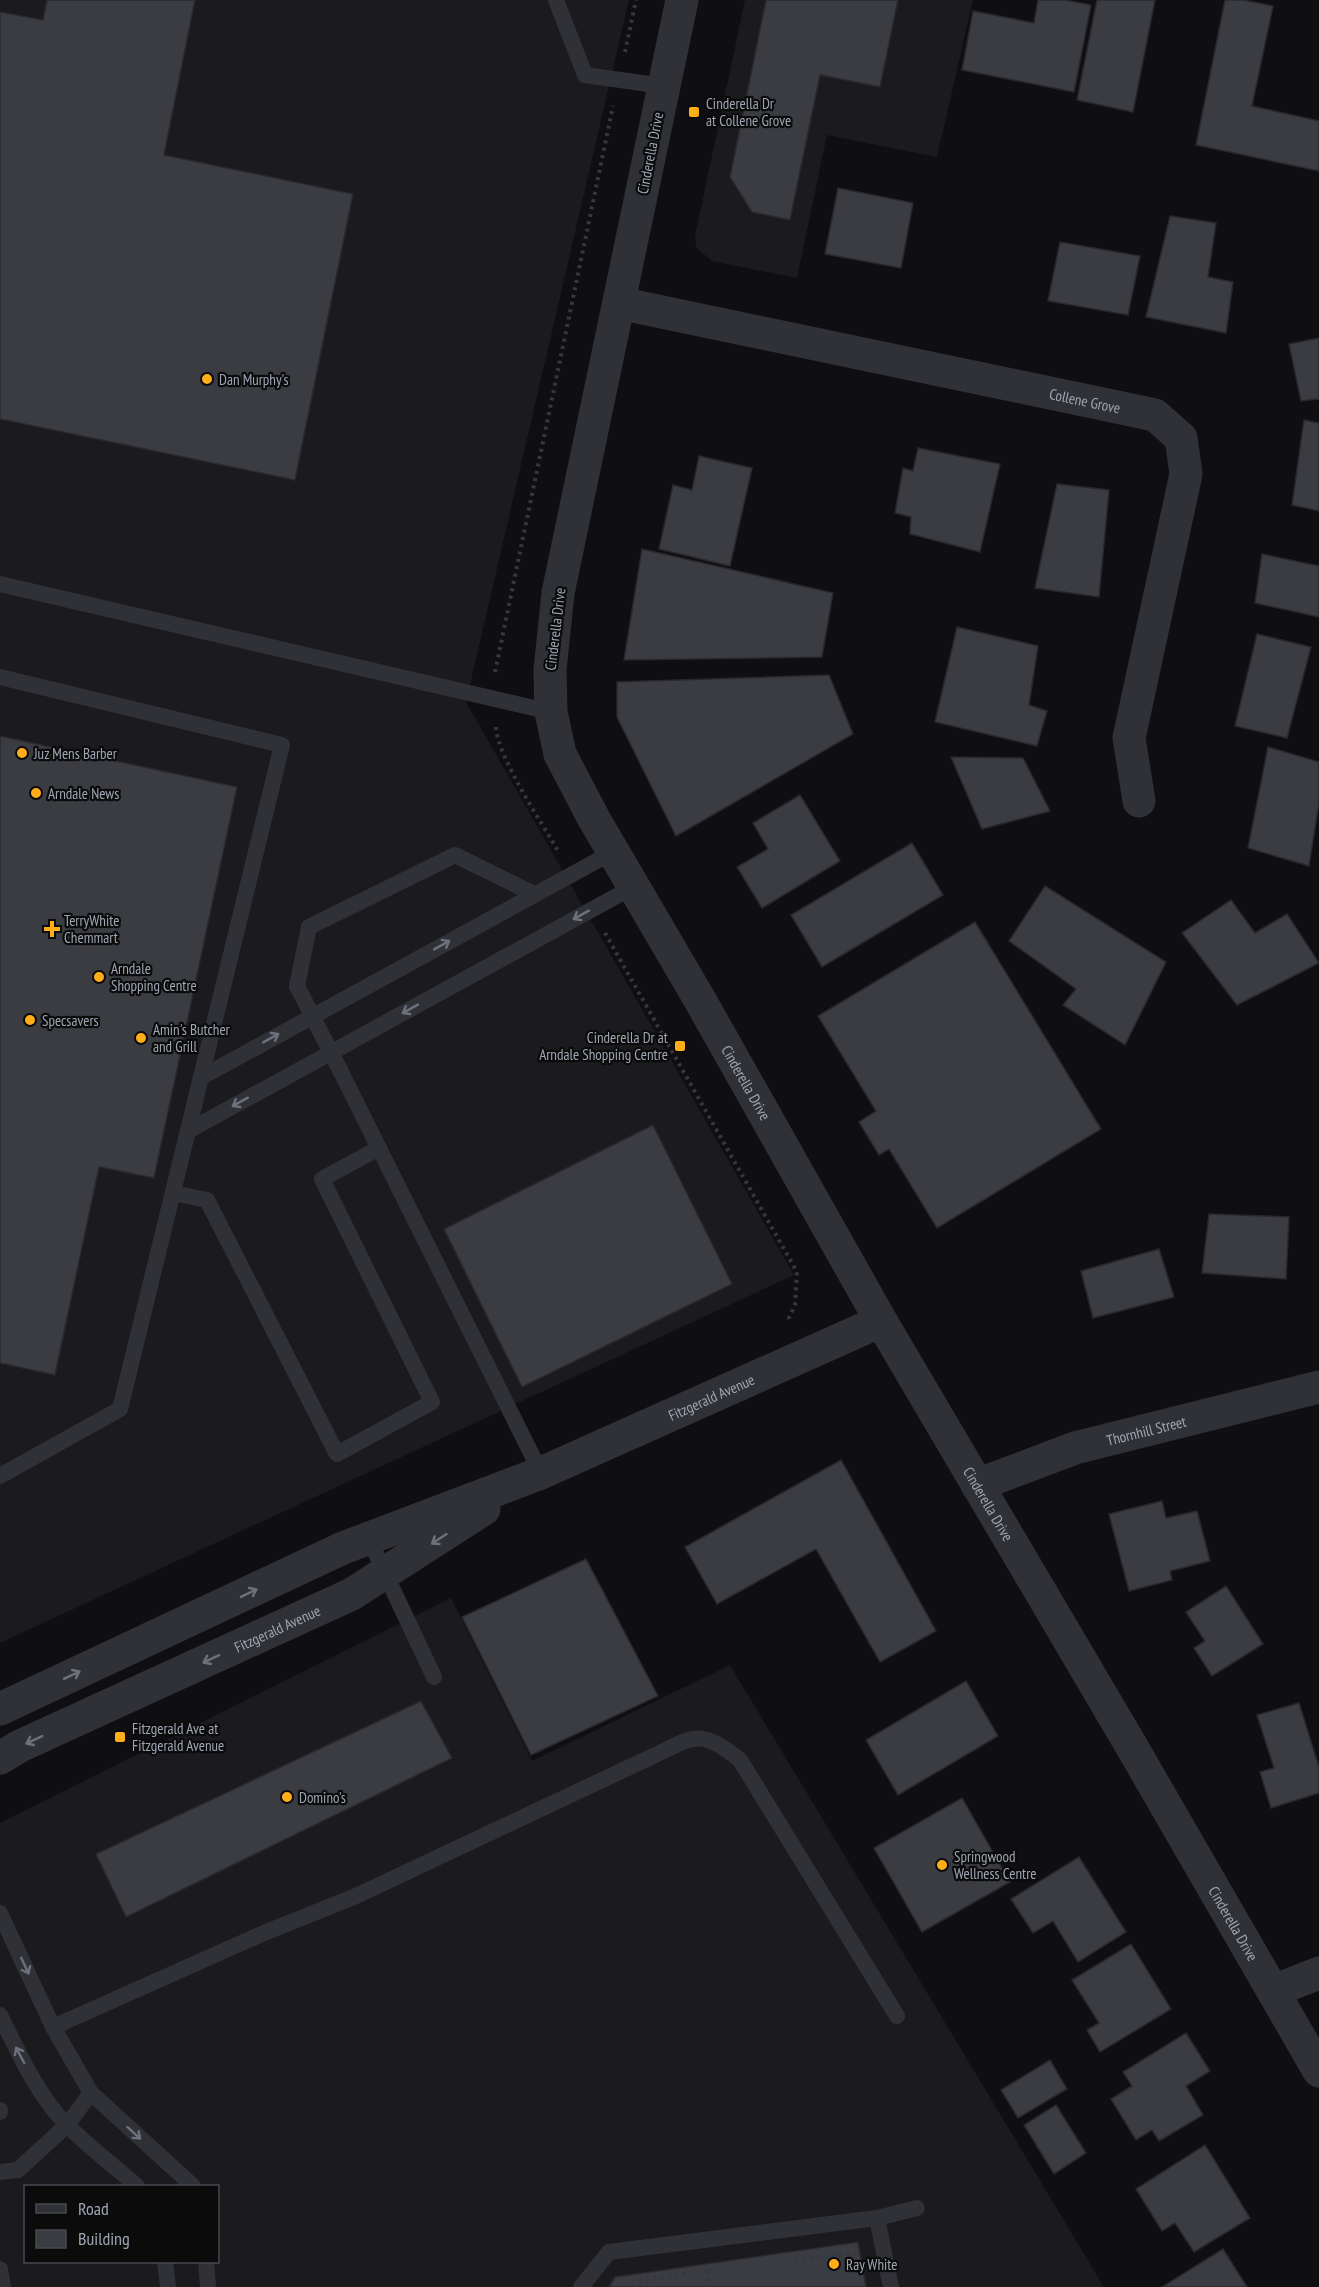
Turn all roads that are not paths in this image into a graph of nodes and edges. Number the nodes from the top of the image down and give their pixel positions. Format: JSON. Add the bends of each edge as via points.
{"nodes":[{"id":1,"x":556,"y":0,"type":"edge"},
{"id":2,"x":682,"y":1,"type":"edge"},
{"id":3,"x":663,"y":86,"type":"junction"},
{"id":4,"x":619,"y":303,"type":"junction"},
{"id":5,"x":0,"y":584,"type":"edge"},
{"id":6,"x":0,"y":677,"type":"edge"},
{"id":7,"x":551,"y":712,"type":"junction"},
{"id":8,"x":1139,"y":801,"type":"dead end"},
{"id":9,"x":613,"y":852,"type":"junction"},
{"id":10,"x":633,"y":887,"type":"junction"},
{"id":11,"x":534,"y":894,"type":"junction"},
{"id":12,"x":202,"y":1077,"type":"junction"},
{"id":13,"x":188,"y":1131,"type":"junction"},
{"id":14,"x":379,"y":1148,"type":"junction"},
{"id":15,"x":173,"y":1193,"type":"junction"},
{"id":16,"x":881,"y":1321,"type":"junction"},
{"id":17,"x":1319,"y":1388,"type":"edge"},
{"id":18,"x":541,"y":1473,"type":"junction"},
{"id":19,"x":0,"y":1476,"type":"edge"},
{"id":20,"x":977,"y":1485,"type":"junction"},
{"id":21,"x":369,"y":1539,"type":"junction"},
{"id":22,"x":386,"y":1573,"type":"junction"},
{"id":23,"x":434,"y":1677,"type":"dead end"},
{"id":24,"x":0,"y":1709,"type":"edge"},
{"id":25,"x":0,"y":1758,"type":"edge"},
{"id":26,"x":0,"y":1913,"type":"edge"},
{"id":27,"x":1319,"y":1973,"type":"edge"},
{"id":28,"x":1273,"y":1992,"type":"junction"},
{"id":29,"x":0,"y":2015,"type":"edge"},
{"id":30,"x":897,"y":2016,"type":"dead end"},
{"id":31,"x":53,"y":2027,"type":"junction"},
{"id":32,"x":1319,"y":2071,"type":"edge"},
{"id":33,"x":91,"y":2093,"type":"junction"},
{"id":34,"x":67,"y":2125,"type":"junction"},
{"id":35,"x":0,"y":2172,"type":"edge"},
{"id":36,"x":135,"y":2185,"type":"edge"},
{"id":37,"x":191,"y":2185,"type":"edge"},
{"id":38,"x":916,"y":2208,"type":"dead end"},
{"id":39,"x":877,"y":2218,"type":"junction"},
{"id":40,"x":165,"y":2263,"type":"edge"},
{"id":41,"x":206,"y":2263,"type":"edge"},
{"id":42,"x":0,"y":2269,"type":"edge"},
{"id":43,"x":3,"y":2287,"type":"edge"},
{"id":44,"x":168,"y":2287,"type":"edge"},
{"id":45,"x":208,"y":2287,"type":"edge"},
{"id":46,"x":581,"y":2287,"type":"edge"},
{"id":47,"x":891,"y":2287,"type":"edge"}],
"edges":[{"from":1,"to":3,"type":"lane","via":[[585,75]]},
{"from":2,"to":3,"type":"street","name":"Cinderella Drive"},
{"from":3,"to":4,"type":"street","name":"Cinderella Drive"},
{"from":4,"to":7,"type":"street","name":"Cinderella Drive","via":[[558,593],[550,670]]},
{"from":4,"to":8,"type":"street","name":"Collene Grove","via":[[1155,415],[1181,438],[1186,474],[1129,738]]},
{"from":5,"to":7,"type":"lane"},
{"from":6,"to":12,"type":"lane","via":[[282,745]]},
{"from":7,"to":9,"type":"street","name":"Cinderella Drive","via":[[561,754]]},
{"from":9,"to":10,"type":"street","name":"Cinderella Drive"},
{"from":9,"to":11,"type":"lane"},
{"from":10,"to":13,"type":"lane","one_way":true},
{"from":10,"to":16,"type":"street","name":"Cinderella Drive"},
{"from":12,"to":11,"type":"lane","one_way":true},
{"from":11,"to":14,"type":"lane","bridge":true,"via":[[455,855],[309,927],[297,986]]},
{"from":12,"to":13,"type":"lane"},
{"from":13,"to":15,"type":"lane"},
{"from":14,"to":15,"type":"lane","via":[[322,1179],[432,1402],[337,1454],[207,1200]]},
{"from":14,"to":18,"type":"lane"},
{"from":15,"to":19,"type":"lane","via":[[120,1409]]},
{"from":16,"to":18,"type":"street","name":"Fitzgerald Avenue"},
{"from":16,"to":20,"type":"street","name":"Cinderella Drive"},
{"from":17,"to":20,"type":"street","name":"Thornhill Street","via":[[1075,1448]]},
{"from":18,"to":21,"type":"street","name":"Fitzgerald Avenue"},
{"from":18,"to":22,"type":"street","name":"Fitzgerald Avenue","one_way":true},
{"from":20,"to":28,"type":"street","name":"Cinderella Drive"},
{"from":21,"to":22,"type":"lane"},
{"from":24,"to":21,"type":"street","name":"Fitzgerald Avenue","one_way":true},
{"from":22,"to":23,"type":"lane"},
{"from":22,"to":25,"type":"street","name":"Fitzgerald Avenue","one_way":true,"via":[[352,1594]]},
{"from":26,"to":31,"type":"lane","one_way":true},
{"from":27,"to":28,"type":"street"},
{"from":28,"to":32,"type":"street","name":"Cinderella Drive"},
{"from":34,"to":29,"type":"lane","one_way":true,"via":[[42,2093]]},
{"from":30,"to":31,"type":"lane","via":[[740,1760],[718,1743],[699,1737],[356,1896]]},
{"from":31,"to":33,"type":"lane"},
{"from":33,"to":34,"type":"lane"},
{"from":33,"to":37,"type":"lane","one_way":true},
{"from":34,"to":35,"type":"lane","via":[[18,2170]]},
{"from":34,"to":36,"type":"lane"},
{"from":38,"to":39,"type":"lane"},
{"from":39,"to":46,"type":"lane","via":[[609,2252]]},
{"from":39,"to":47,"type":"lane"},
{"from":40,"to":44,"type":"lane"},
{"from":41,"to":45,"type":"lane"},
{"from":42,"to":43,"type":"lane"}]}
